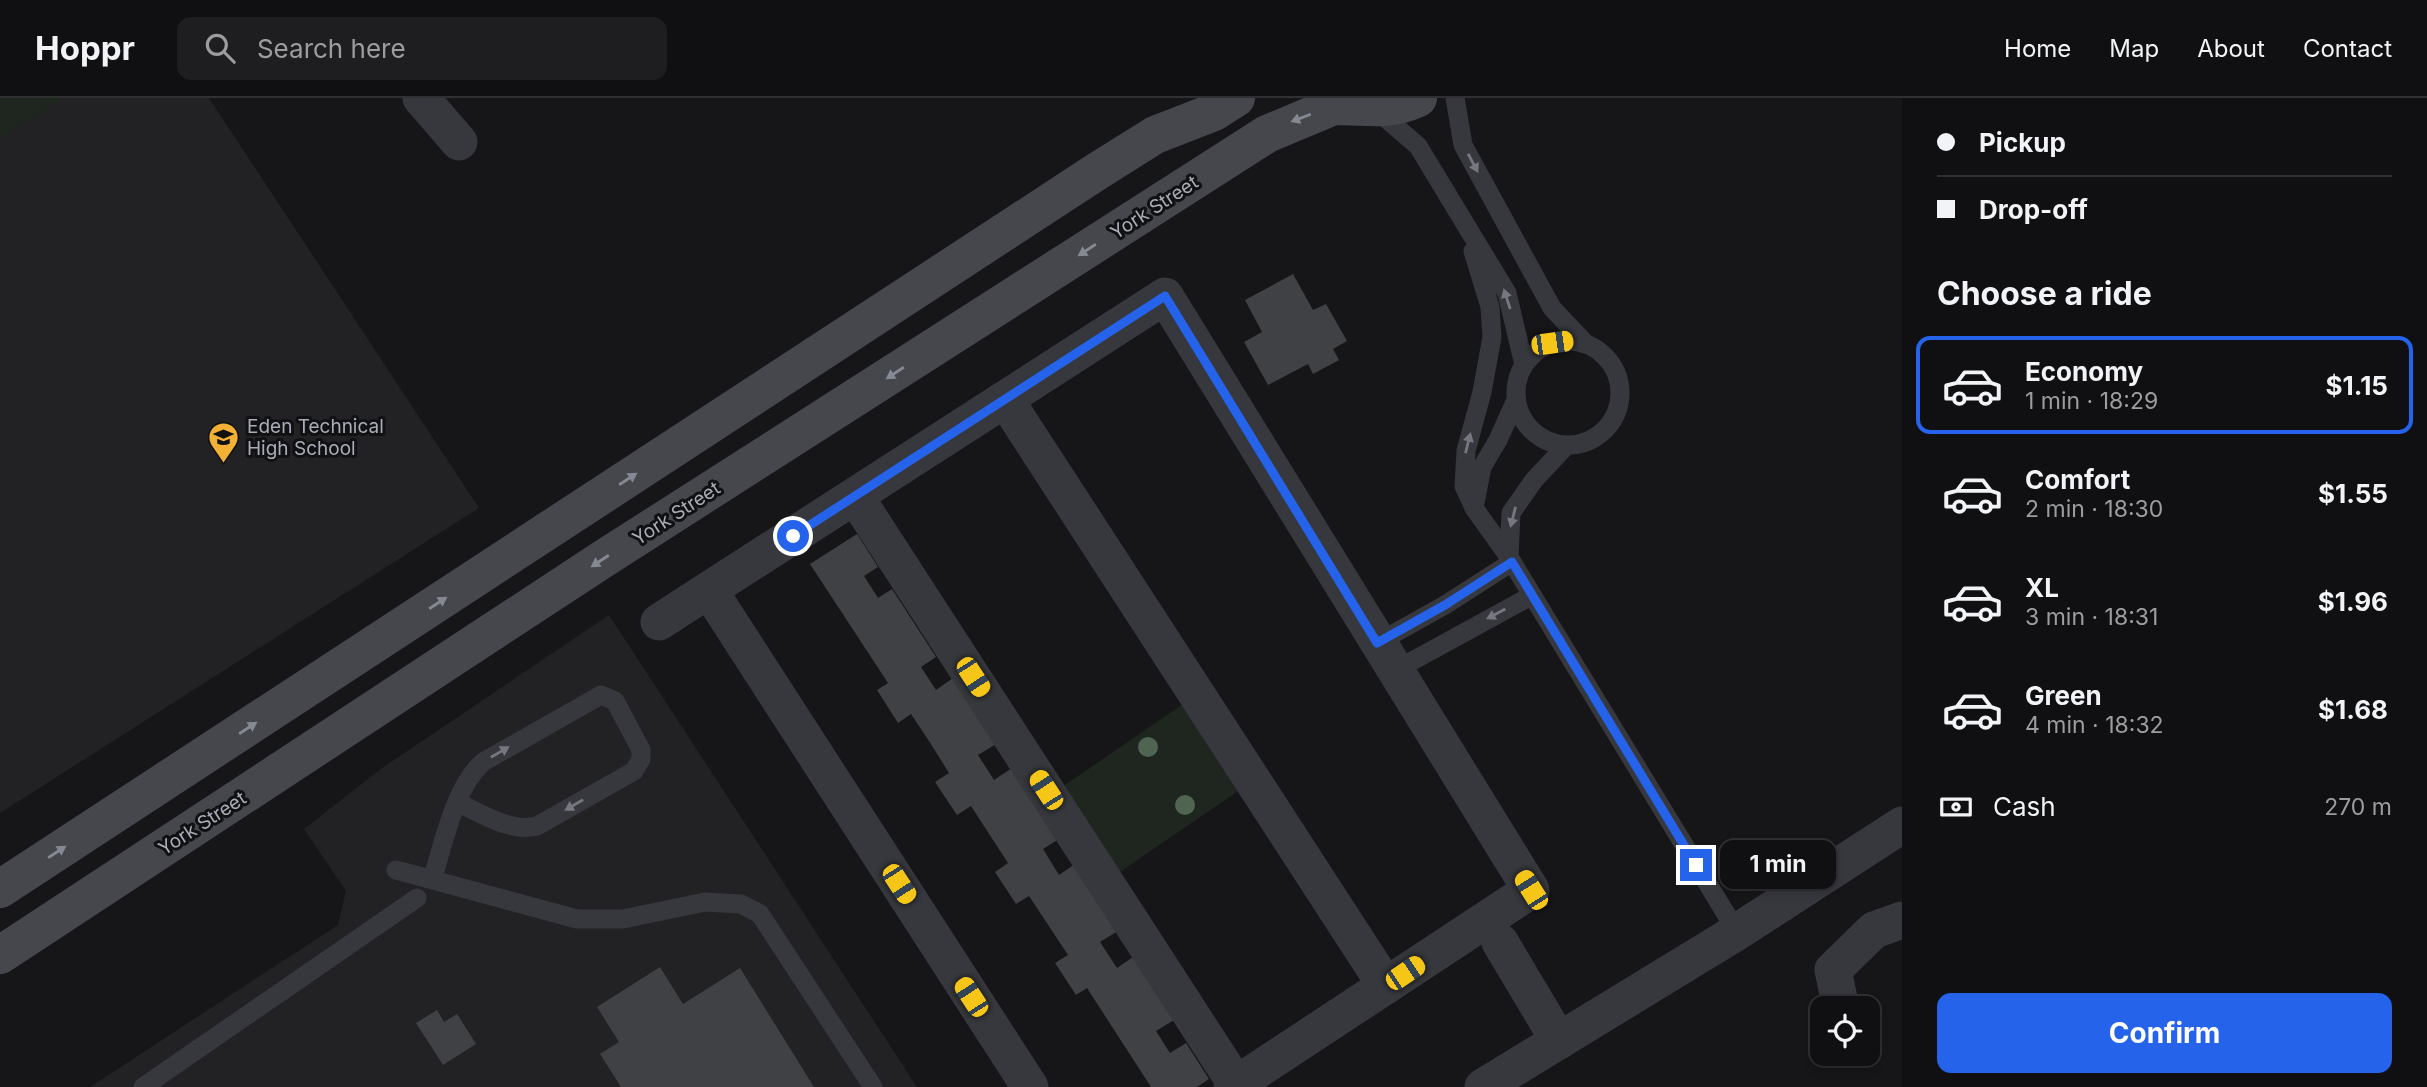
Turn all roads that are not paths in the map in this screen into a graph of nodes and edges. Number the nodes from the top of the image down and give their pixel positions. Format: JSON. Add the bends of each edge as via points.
{"nodes":[{"id":1,"x":421,"y":98,"type":"edge"},
{"id":2,"x":1236,"y":98,"type":"edge"},
{"id":3,"x":1418,"y":98,"type":"edge"},
{"id":4,"x":1455,"y":98,"type":"edge"},
{"id":5,"x":1360,"y":104,"type":"edge"},
{"id":6,"x":459,"y":142,"type":"dead end"},
{"id":7,"x":1465,"y":222,"type":"junction"},
{"id":8,"x":1585,"y":343,"type":"junction"},
{"id":9,"x":1524,"y":365,"type":"junction"},
{"id":10,"x":1005,"y":399,"type":"junction"},
{"id":11,"x":1516,"y":400,"type":"junction"},
{"id":12,"x":1566,"y":446,"type":"junction"},
{"id":13,"x":855,"y":496,"type":"junction"},
{"id":14,"x":1474,"y":508,"type":"junction"},
{"id":15,"x":1510,"y":560,"type":"junction"},
{"id":16,"x":709,"y":590,"type":"junction"},
{"id":17,"x":1531,"y":596,"type":"junction"},
{"id":18,"x":660,"y":622,"type":"dead end"},
{"id":19,"x":1385,"y":657,"type":"junction"},
{"id":20,"x":457,"y":802,"type":"junction"},
{"id":21,"x":1902,"y":825,"type":"edge"},
{"id":22,"x":396,"y":870,"type":"dead end"},
{"id":23,"x":432,"y":880,"type":"junction"},
{"id":24,"x":0,"y":889,"type":"edge"},
{"id":25,"x":417,"y":898,"type":"dead end"},
{"id":26,"x":1902,"y":920,"type":"edge"},
{"id":27,"x":1737,"y":932,"type":"junction"},
{"id":28,"x":1500,"y":942,"type":"dead end"},
{"id":29,"x":0,"y":954,"type":"edge"},
{"id":30,"x":1386,"y":986,"type":"junction"},
{"id":31,"x":1838,"y":996,"type":"edge"},
{"id":32,"x":1559,"y":1041,"type":"junction"},
{"id":33,"x":1234,"y":1085,"type":"edge"},
{"id":34,"x":143,"y":1087,"type":"edge"},
{"id":35,"x":873,"y":1087,"type":"edge"},
{"id":36,"x":1030,"y":1087,"type":"edge"},
{"id":37,"x":1483,"y":1087,"type":"edge"}],
"edges":[{"from":1,"to":6,"type":"street"},
{"from":24,"to":2,"type":"main road","one_way":true,"via":[[1096,172],[1155,135],[1214,112]]},
{"from":3,"to":5,"type":"main road","name":"York Street","via":[[1394,106]]},
{"from":4,"to":8,"type":"lane","one_way":true,"via":[[1463,145],[1552,308]]},
{"from":5,"to":7,"type":"lane","via":[[1418,146]]},
{"from":5,"to":29,"type":"main road","name":"York Street","one_way":true,"via":[[1334,106],[1267,134],[603,559]]},
{"from":9,"to":7,"type":"lane","one_way":true,"via":[[1507,293]]},
{"from":14,"to":7,"type":"lane","one_way":true,"via":[[1464,486],[1465,452],[1492,337],[1490,307]]},
{"from":8,"to":9,"type":"lane","via":[[1552,343],[1536,351]]},
{"from":8,"to":12,"type":"lane","via":[[1611,362],[1621,394],[1611,425],[1599,436]]},
{"from":9,"to":11,"type":"lane"},
{"from":10,"to":13,"type":"street"},
{"from":10,"to":19,"type":"street","via":[[1165,296]]},
{"from":10,"to":30,"type":"street"},
{"from":11,"to":12,"type":"lane","via":[[1521,417],[1533,432]]},
{"from":11,"to":14,"type":"lane","via":[[1482,467]]},
{"from":12,"to":15,"type":"lane","one_way":true,"via":[[1511,513]]},
{"from":13,"to":16,"type":"street"},
{"from":13,"to":33,"type":"street"},
{"from":14,"to":15,"type":"lane"},
{"from":15,"to":17,"type":"lane"},
{"from":15,"to":19,"type":"lane","via":[[1445,605]]},
{"from":16,"to":18,"type":"street"},
{"from":16,"to":36,"type":"street"},
{"from":17,"to":19,"type":"lane","one_way":true},
{"from":17,"to":27,"type":"lane"},
{"from":19,"to":30,"type":"street","via":[[1531,890]]},
{"from":20,"to":20,"type":"lane","one_way":true,"via":[[469,777],[483,762],[601,695],[615,701],[641,750],[634,771],[537,826],[523,828],[502,822]]},
{"from":20,"to":23,"type":"lane"},
{"from":21,"to":27,"type":"street"},
{"from":22,"to":23,"type":"lane"},
{"from":23,"to":35,"type":"lane","via":[[577,919],[623,919],[705,902],[741,904],[760,914]]},
{"from":25,"to":34,"type":"lane"},
{"from":26,"to":31,"type":"street","via":[[1874,930],[1833,970]]},
{"from":27,"to":32,"type":"street"},
{"from":28,"to":32,"type":"street"},
{"from":30,"to":33,"type":"street"},
{"from":32,"to":37,"type":"street"}]}
